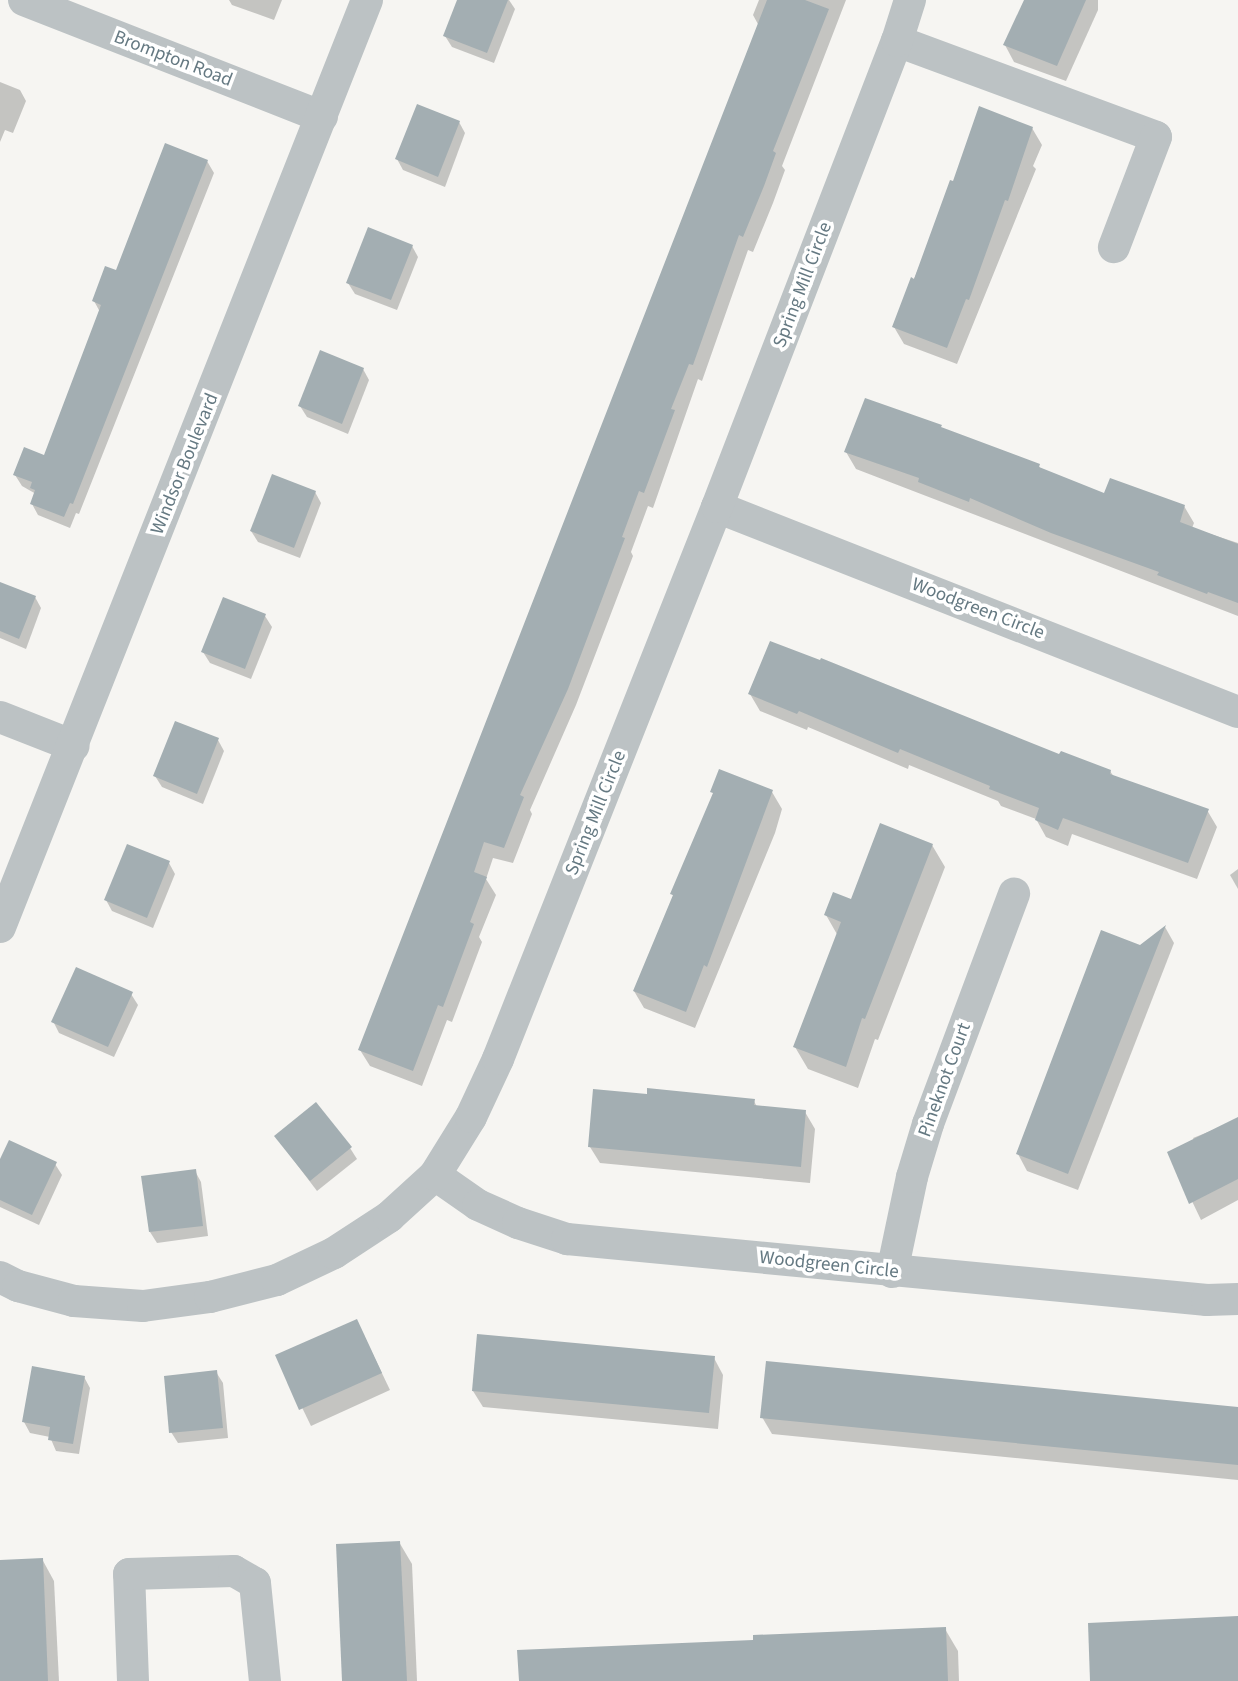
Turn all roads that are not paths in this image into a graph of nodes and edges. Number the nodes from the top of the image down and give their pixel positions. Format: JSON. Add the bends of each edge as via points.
{"nodes":[{"id":1,"x":24,"y":0,"type":"edge"},
{"id":2,"x":367,"y":0,"type":"edge"},
{"id":3,"x":910,"y":0,"type":"edge"},
{"id":4,"x":897,"y":41,"type":"junction"},
{"id":5,"x":322,"y":117,"type":"junction"},
{"id":6,"x":1114,"y":247,"type":"dead end"},
{"id":7,"x":718,"y":507,"type":"junction"},
{"id":8,"x":1238,"y":712,"type":"edge"},
{"id":9,"x":0,"y":717,"type":"edge"},
{"id":10,"x":74,"y":746,"type":"junction"},
{"id":11,"x":1014,"y":894,"type":"dead end"},
{"id":12,"x":0,"y":927,"type":"edge"},
{"id":13,"x":435,"y":1175,"type":"junction"},
{"id":14,"x":892,"y":1272,"type":"junction"},
{"id":15,"x":0,"y":1277,"type":"edge"},
{"id":16,"x":1238,"y":1299,"type":"edge"},
{"id":17,"x":133,"y":1681,"type":"edge"},
{"id":18,"x":265,"y":1681,"type":"edge"}],
"edges":[{"from":1,"to":5,"type":"street","name":"Brompton Road"},
{"from":2,"to":5,"type":"street","name":"Windsor Boulevard"},
{"from":3,"to":4,"type":"street","name":"Spring Mill Circle"},
{"from":4,"to":6,"type":"street","via":[[1156,137]]},
{"from":4,"to":7,"type":"street","name":"Spring Mill Circle"},
{"from":5,"to":10,"type":"street","name":"Windsor Boulevard"},
{"from":7,"to":8,"type":"street","name":"Woodgreen Circle"},
{"from":7,"to":13,"type":"street","name":"Spring Mill Circle","via":[[498,1059],[471,1117]]},
{"from":9,"to":10,"type":"street"},
{"from":10,"to":12,"type":"street","name":"Windsor Boulevard"},
{"from":11,"to":14,"type":"street","name":"Pineknot Court","via":[[928,1124]]},
{"from":13,"to":14,"type":"street","name":"Woodgreen Circle","via":[[478,1205],[567,1239]]},
{"from":13,"to":15,"type":"street","name":"Spring Mill Circle","via":[[388,1217],[334,1253],[277,1280],[210,1297],[143,1306],[74,1301]]},
{"from":14,"to":16,"type":"street","name":"Woodgreen Circle"},
{"from":17,"to":18,"type":"street","via":[[129,1574],[234,1572],[255,1583]]}]}
